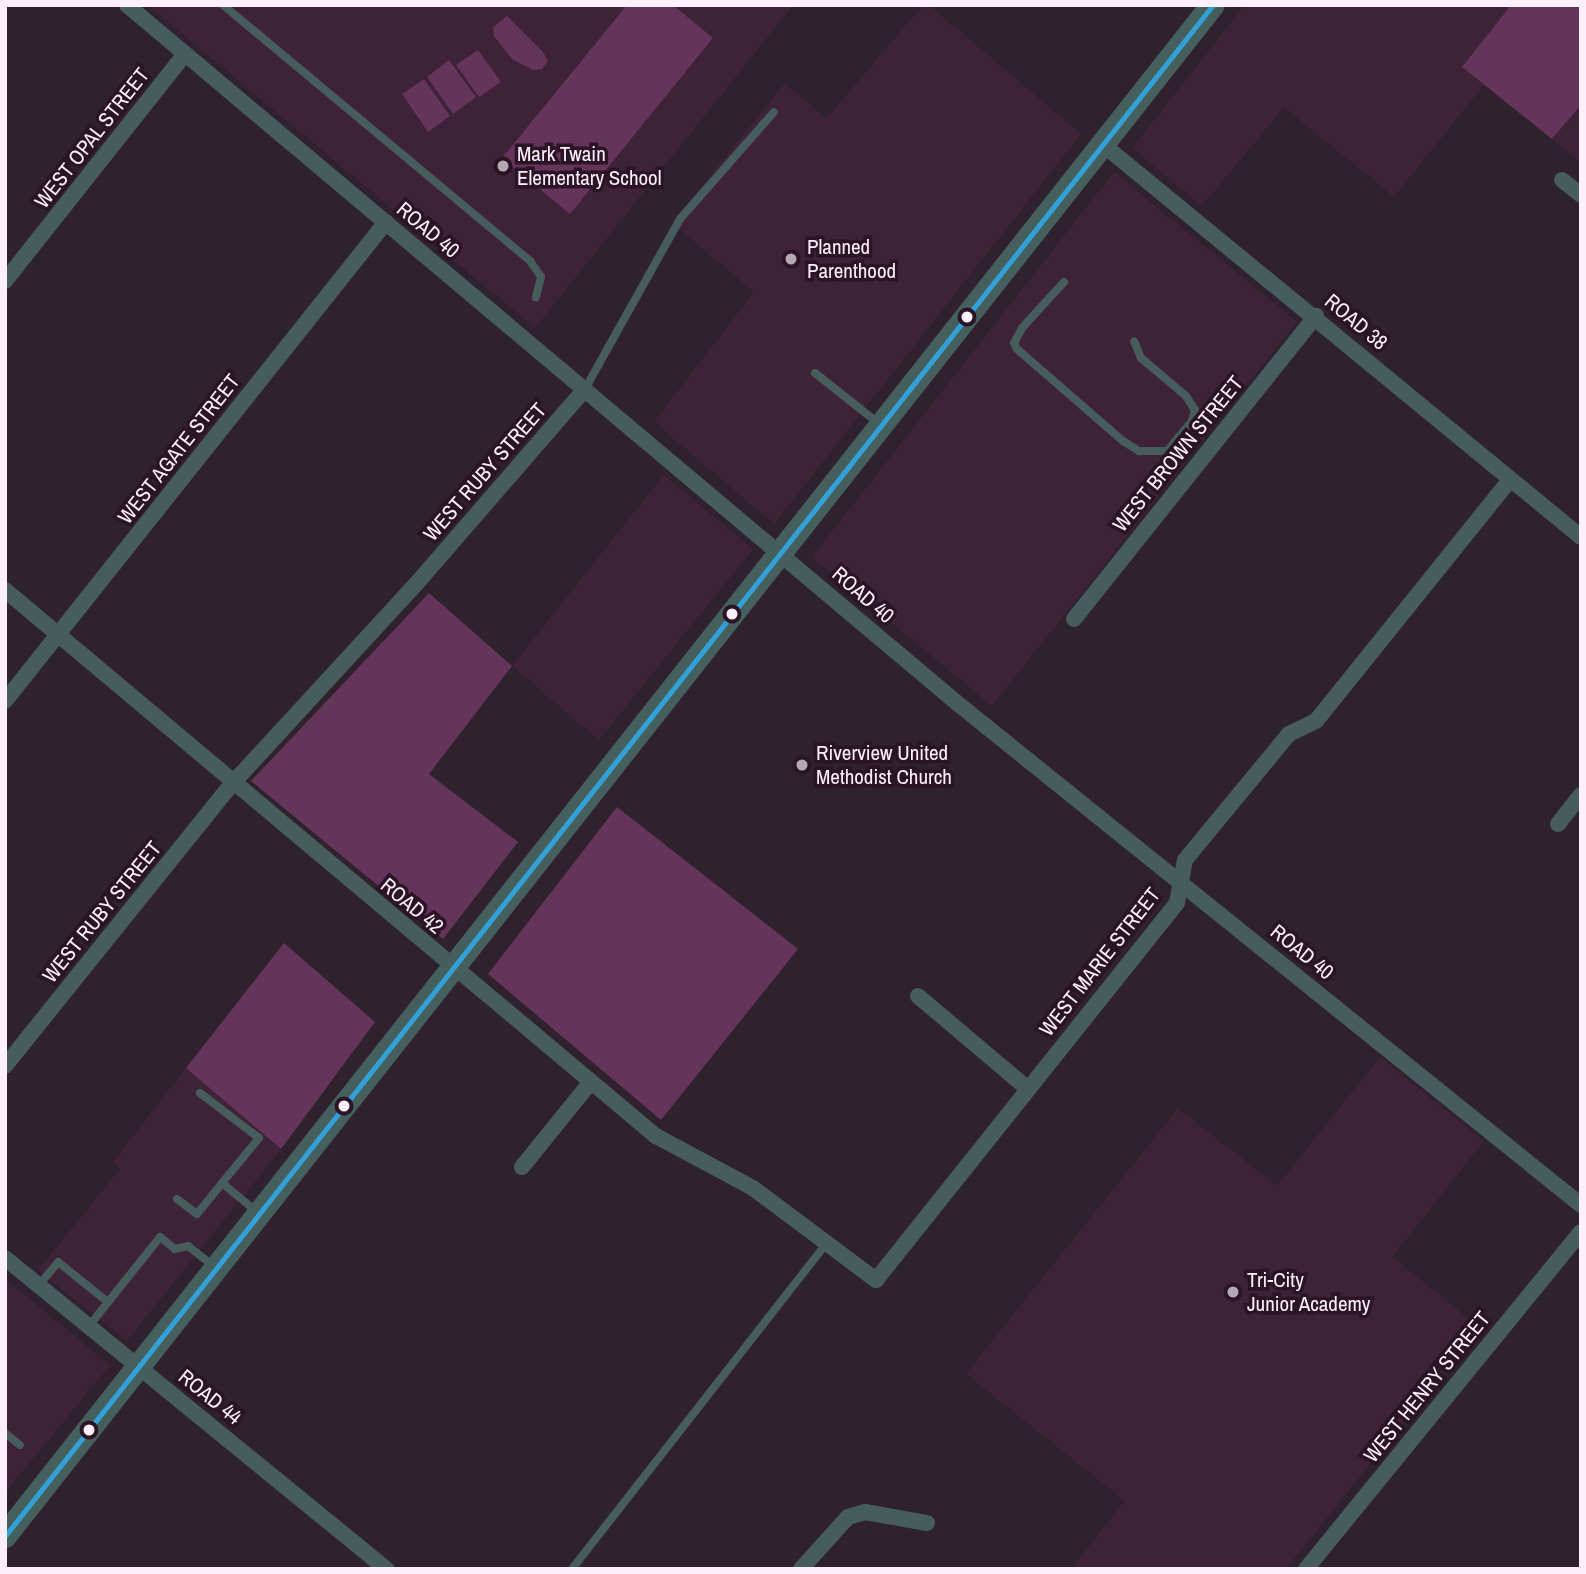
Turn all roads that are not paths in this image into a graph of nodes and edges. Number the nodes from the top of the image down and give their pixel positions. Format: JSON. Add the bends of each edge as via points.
{"nodes":[{"id":1,"x":127,"y":5,"type":"edge"},
{"id":2,"x":223,"y":5,"type":"edge"},
{"id":3,"x":1213,"y":5,"type":"edge"},
{"id":4,"x":185,"y":54,"type":"junction"},
{"id":5,"x":774,"y":111,"type":"dead end"},
{"id":6,"x":1101,"y":143,"type":"junction"},
{"id":7,"x":1562,"y":180,"type":"dead end"},
{"id":8,"x":1581,"y":195,"type":"edge"},
{"id":9,"x":386,"y":222,"type":"junction"},
{"id":10,"x":5,"y":281,"type":"edge"},
{"id":11,"x":1064,"y":282,"type":"dead end"},
{"id":12,"x":536,"y":297,"type":"dead end"},
{"id":13,"x":1316,"y":316,"type":"junction"},
{"id":14,"x":1134,"y":341,"type":"dead end"},
{"id":15,"x":815,"y":373,"type":"dead end"},
{"id":16,"x":585,"y":389,"type":"junction"},
{"id":17,"x":880,"y":425,"type":"junction"},
{"id":18,"x":1510,"y":480,"type":"junction"},
{"id":19,"x":1581,"y":537,"type":"edge"},
{"id":20,"x":780,"y":552,"type":"junction"},
{"id":21,"x":5,"y":590,"type":"edge"},
{"id":22,"x":1074,"y":619,"type":"dead end"},
{"id":23,"x":57,"y":636,"type":"junction"},
{"id":24,"x":5,"y":701,"type":"edge"},
{"id":25,"x":232,"y":784,"type":"junction"},
{"id":26,"x":1581,"y":795,"type":"edge"},
{"id":27,"x":1558,"y":824,"type":"dead end"},
{"id":28,"x":1181,"y":883,"type":"junction"},
{"id":29,"x":455,"y":970,"type":"junction"},
{"id":30,"x":918,"y":996,"type":"dead end"},
{"id":31,"x":5,"y":1066,"type":"edge"},
{"id":32,"x":590,"y":1083,"type":"junction"},
{"id":33,"x":1027,"y":1088,"type":"junction"},
{"id":34,"x":200,"y":1093,"type":"dead end"},
{"id":35,"x":522,"y":1167,"type":"dead end"},
{"id":36,"x":222,"y":1183,"type":"junction"},
{"id":37,"x":177,"y":1199,"type":"dead end"},
{"id":38,"x":1581,"y":1205,"type":"edge"},
{"id":39,"x":260,"y":1213,"type":"junction"},
{"id":40,"x":1581,"y":1232,"type":"edge"},
{"id":41,"x":827,"y":1243,"type":"junction"},
{"id":42,"x":5,"y":1258,"type":"edge"},
{"id":43,"x":216,"y":1268,"type":"junction"},
{"id":44,"x":876,"y":1280,"type":"joint"},
{"id":45,"x":39,"y":1285,"type":"junction"},
{"id":46,"x":108,"y":1302,"type":"junction"},
{"id":47,"x":89,"y":1326,"type":"junction"},
{"id":48,"x":139,"y":1367,"type":"junction"},
{"id":49,"x":5,"y":1433,"type":"edge"},
{"id":50,"x":20,"y":1445,"type":"dead end"},
{"id":51,"x":927,"y":1523,"type":"dead end"},
{"id":52,"x":5,"y":1536,"type":"edge"},
{"id":53,"x":367,"y":1563,"type":"edge"},
{"id":54,"x":387,"y":1569,"type":"edge"},
{"id":55,"x":572,"y":1569,"type":"edge"},
{"id":56,"x":801,"y":1569,"type":"edge"},
{"id":57,"x":1306,"y":1569,"type":"edge"}],
"edges":[{"from":1,"to":4,"type":"street","name":"ROAD 40"},
{"from":2,"to":12,"type":"lane","via":[[530,261],[541,277]]},
{"from":3,"to":6,"type":"main road"},
{"from":4,"to":9,"type":"street","name":"ROAD 40"},
{"from":4,"to":10,"type":"street","name":"WEST OPAL STREET"},
{"from":5,"to":16,"type":"lane","via":[[680,219]]},
{"from":6,"to":13,"type":"street","name":"ROAD 38"},
{"from":6,"to":17,"type":"main road"},
{"from":7,"to":8,"type":"street"},
{"from":9,"to":16,"type":"street","name":"ROAD 40"},
{"from":9,"to":23,"type":"street","name":"WEST AGATE STREET"},
{"from":11,"to":14,"type":"lane","via":[[1022,328],[1014,343],[1017,349],[1123,441],[1139,450],[1160,453],[1175,443],[1195,410],[1186,396],[1141,358]]},
{"from":13,"to":18,"type":"street","name":"ROAD 38"},
{"from":13,"to":22,"type":"street","name":"WEST BROWN STREET"},
{"from":15,"to":17,"type":"lane"},
{"from":16,"to":20,"type":"street","name":"ROAD 40"},
{"from":16,"to":25,"type":"street","name":"WEST RUBY STREET","via":[[417,583]]},
{"from":17,"to":20,"type":"main road"},
{"from":18,"to":19,"type":"street","name":"ROAD 38"},
{"from":18,"to":28,"type":"street","name":"WEST MARIE STREET","via":[[1317,721],[1289,734],[1185,860]]},
{"from":20,"to":28,"type":"street","name":"ROAD 40"},
{"from":20,"to":29,"type":"main road"},
{"from":21,"to":23,"type":"street","name":"ROAD 42"},
{"from":23,"to":24,"type":"street","name":"WEST AGATE STREET"},
{"from":23,"to":25,"type":"street","name":"ROAD 42"},
{"from":25,"to":29,"type":"street","name":"ROAD 42"},
{"from":25,"to":31,"type":"street","name":"WEST RUBY STREET"},
{"from":26,"to":27,"type":"street"},
{"from":28,"to":33,"type":"street","name":"WEST MARIE STREET","via":[[1177,902]]},
{"from":28,"to":38,"type":"street","name":"ROAD 40"},
{"from":29,"to":32,"type":"street","name":"ROAD 42"},
{"from":29,"to":39,"type":"main road"},
{"from":30,"to":33,"type":"street"},
{"from":32,"to":35,"type":"street"},
{"from":32,"to":41,"type":"street","name":"ROAD 42","via":[[656,1136],[753,1188]]},
{"from":33,"to":44,"type":"street","name":"WEST MARIE STREET"},
{"from":34,"to":36,"type":"lane","via":[[258,1138]]},
{"from":36,"to":37,"type":"lane","via":[[197,1214]]},
{"from":36,"to":39,"type":"lane"},
{"from":39,"to":43,"type":"main road"},
{"from":40,"to":57,"type":"street","name":"WEST HENRY STREET"},
{"from":41,"to":44,"type":"street","name":"ROAD 42"},
{"from":41,"to":55,"type":"lane"},
{"from":42,"to":45,"type":"street","name":"ROAD 44"},
{"from":43,"to":46,"type":"lane","via":[[188,1246],[175,1249],[160,1237]]},
{"from":43,"to":48,"type":"main road"},
{"from":45,"to":46,"type":"lane","via":[[58,1262]]},
{"from":45,"to":47,"type":"street","name":"ROAD 44"},
{"from":46,"to":47,"type":"lane"},
{"from":47,"to":48,"type":"street","name":"ROAD 44"},
{"from":48,"to":52,"type":"main road"},
{"from":48,"to":53,"type":"street","name":"ROAD 44"},
{"from":49,"to":50,"type":"lane"},
{"from":51,"to":56,"type":"street","via":[[865,1512],[848,1517]]},
{"from":53,"to":54,"type":"street","name":"ROAD 44"}]}
